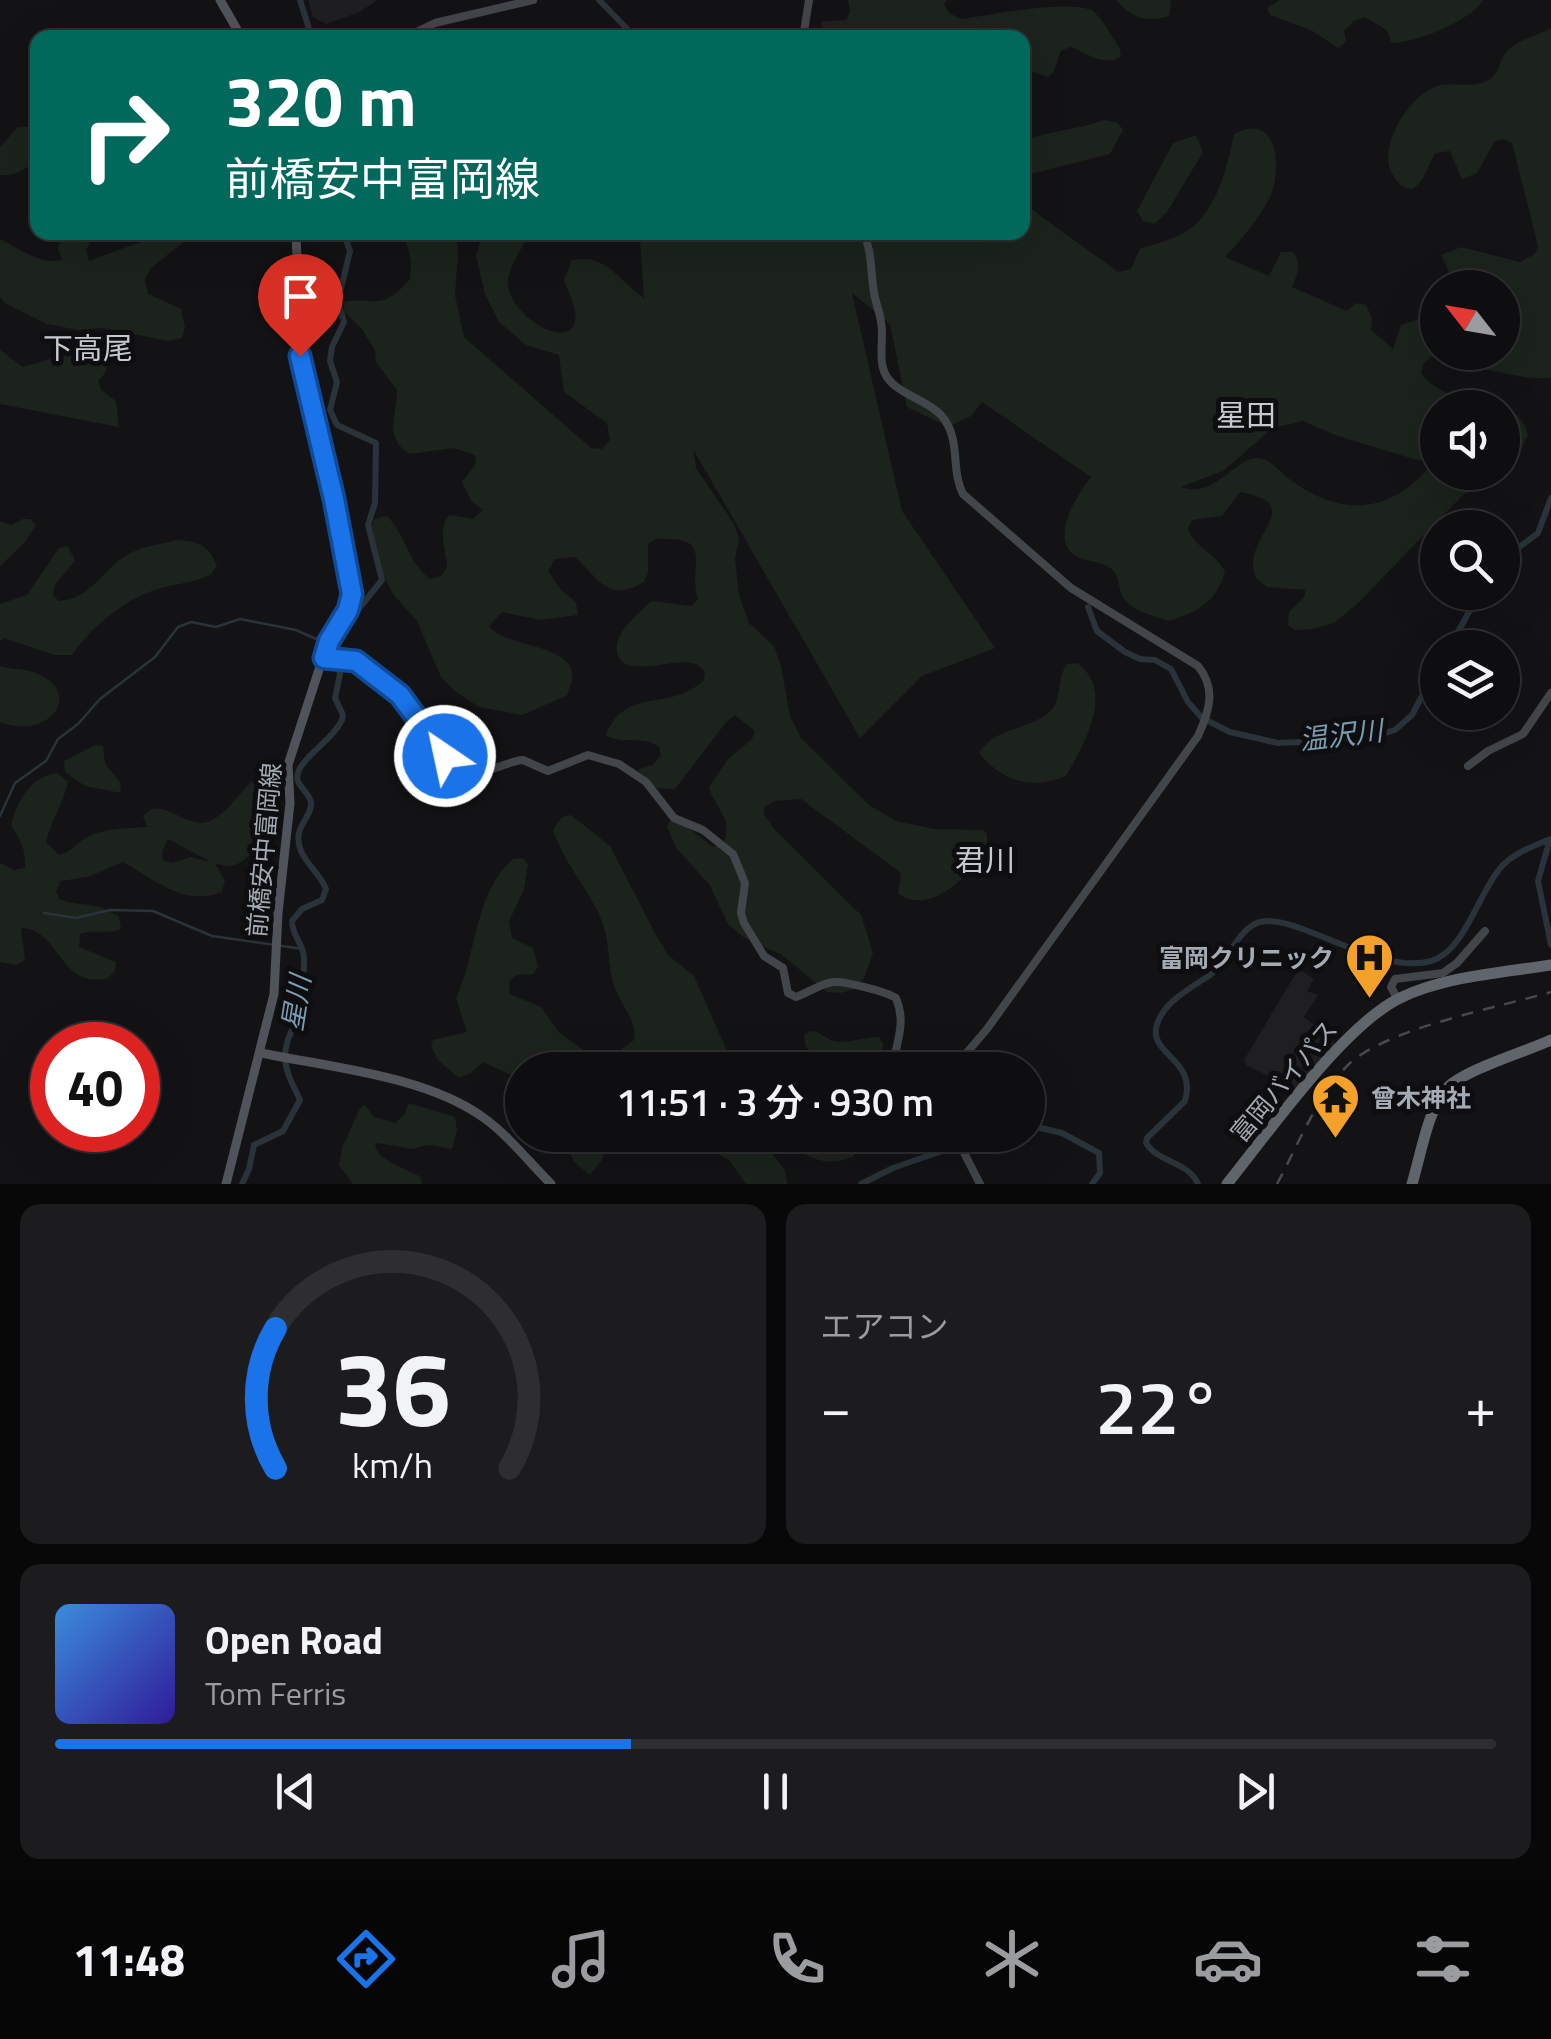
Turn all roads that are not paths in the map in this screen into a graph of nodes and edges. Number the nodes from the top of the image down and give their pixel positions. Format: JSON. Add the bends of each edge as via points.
{"nodes":[{"id":1,"x":220,"y":0,"type":"edge"},
{"id":2,"x":534,"y":0,"type":"edge"},
{"id":3,"x":809,"y":0,"type":"edge"},
{"id":4,"x":237,"y":30,"type":"edge"},
{"id":5,"x":421,"y":30,"type":"edge"},
{"id":6,"x":803,"y":30,"type":"edge"},
{"id":7,"x":296,"y":240,"type":"edge"},
{"id":8,"x":866,"y":240,"type":"edge"},
{"id":9,"x":331,"y":658,"type":"junction"},
{"id":10,"x":1551,"y":693,"type":"edge"},
{"id":11,"x":1468,"y":766,"type":"dead end"},
{"id":12,"x":1485,"y":931,"type":"dead end"},
{"id":13,"x":1551,"y":967,"type":"edge"},
{"id":14,"x":1399,"y":1002,"type":"junction"},
{"id":15,"x":1549,"y":1041,"type":"edge"},
{"id":16,"x":897,"y":1052,"type":"edge"},
{"id":17,"x":968,"y":1052,"type":"edge"},
{"id":18,"x":260,"y":1056,"type":"junction"},
{"id":19,"x":962,"y":1152,"type":"edge"},
{"id":20,"x":226,"y":1184,"type":"edge"},
{"id":21,"x":550,"y":1184,"type":"edge"},
{"id":22,"x":980,"y":1184,"type":"edge"},
{"id":23,"x":1231,"y":1184,"type":"edge"},
{"id":24,"x":1412,"y":1184,"type":"edge"}],
"edges":[{"from":1,"to":4,"type":"main road"},
{"from":2,"to":5,"type":"street"},
{"from":3,"to":6,"type":"street"},
{"from":7,"to":9,"type":"main road","name":"前橋安中富岡線","via":[[301,366],[352,594],[329,641]]},
{"from":8,"to":17,"type":"street","via":[[882,323],[883,370],[892,385],[943,417],[954,436],[963,494],[1071,588],[1198,666],[1209,686],[1198,736]]},
{"from":9,"to":16,"type":"street","via":[[356,661],[400,695],[437,750],[455,762],[483,770],[523,760],[548,771],[588,755],[636,774],[674,818],[733,854],[745,883],[744,923],[764,956],[783,968],[788,993],[796,997],[832,982],[885,992],[896,998]]},
{"from":9,"to":18,"type":"main road","name":"前橋安中富岡線","via":[[288,765],[275,984]]},
{"from":10,"to":11,"type":"street","via":[[1522,734]]},
{"from":12,"to":14,"type":"street","via":[[1443,973],[1394,979]]},
{"from":13,"to":14,"type":"highway","name":"富岡バイパス"},
{"from":14,"to":23,"type":"highway","name":"富岡バイパス","via":[[1343,1050]]},
{"from":15,"to":24,"type":"highway","via":[[1446,1089]]},
{"from":18,"to":20,"type":"main road","name":"前橋安中富岡線"},
{"from":18,"to":21,"type":"main road","via":[[429,1092],[469,1108]]},
{"from":19,"to":22,"type":"street"}]}
